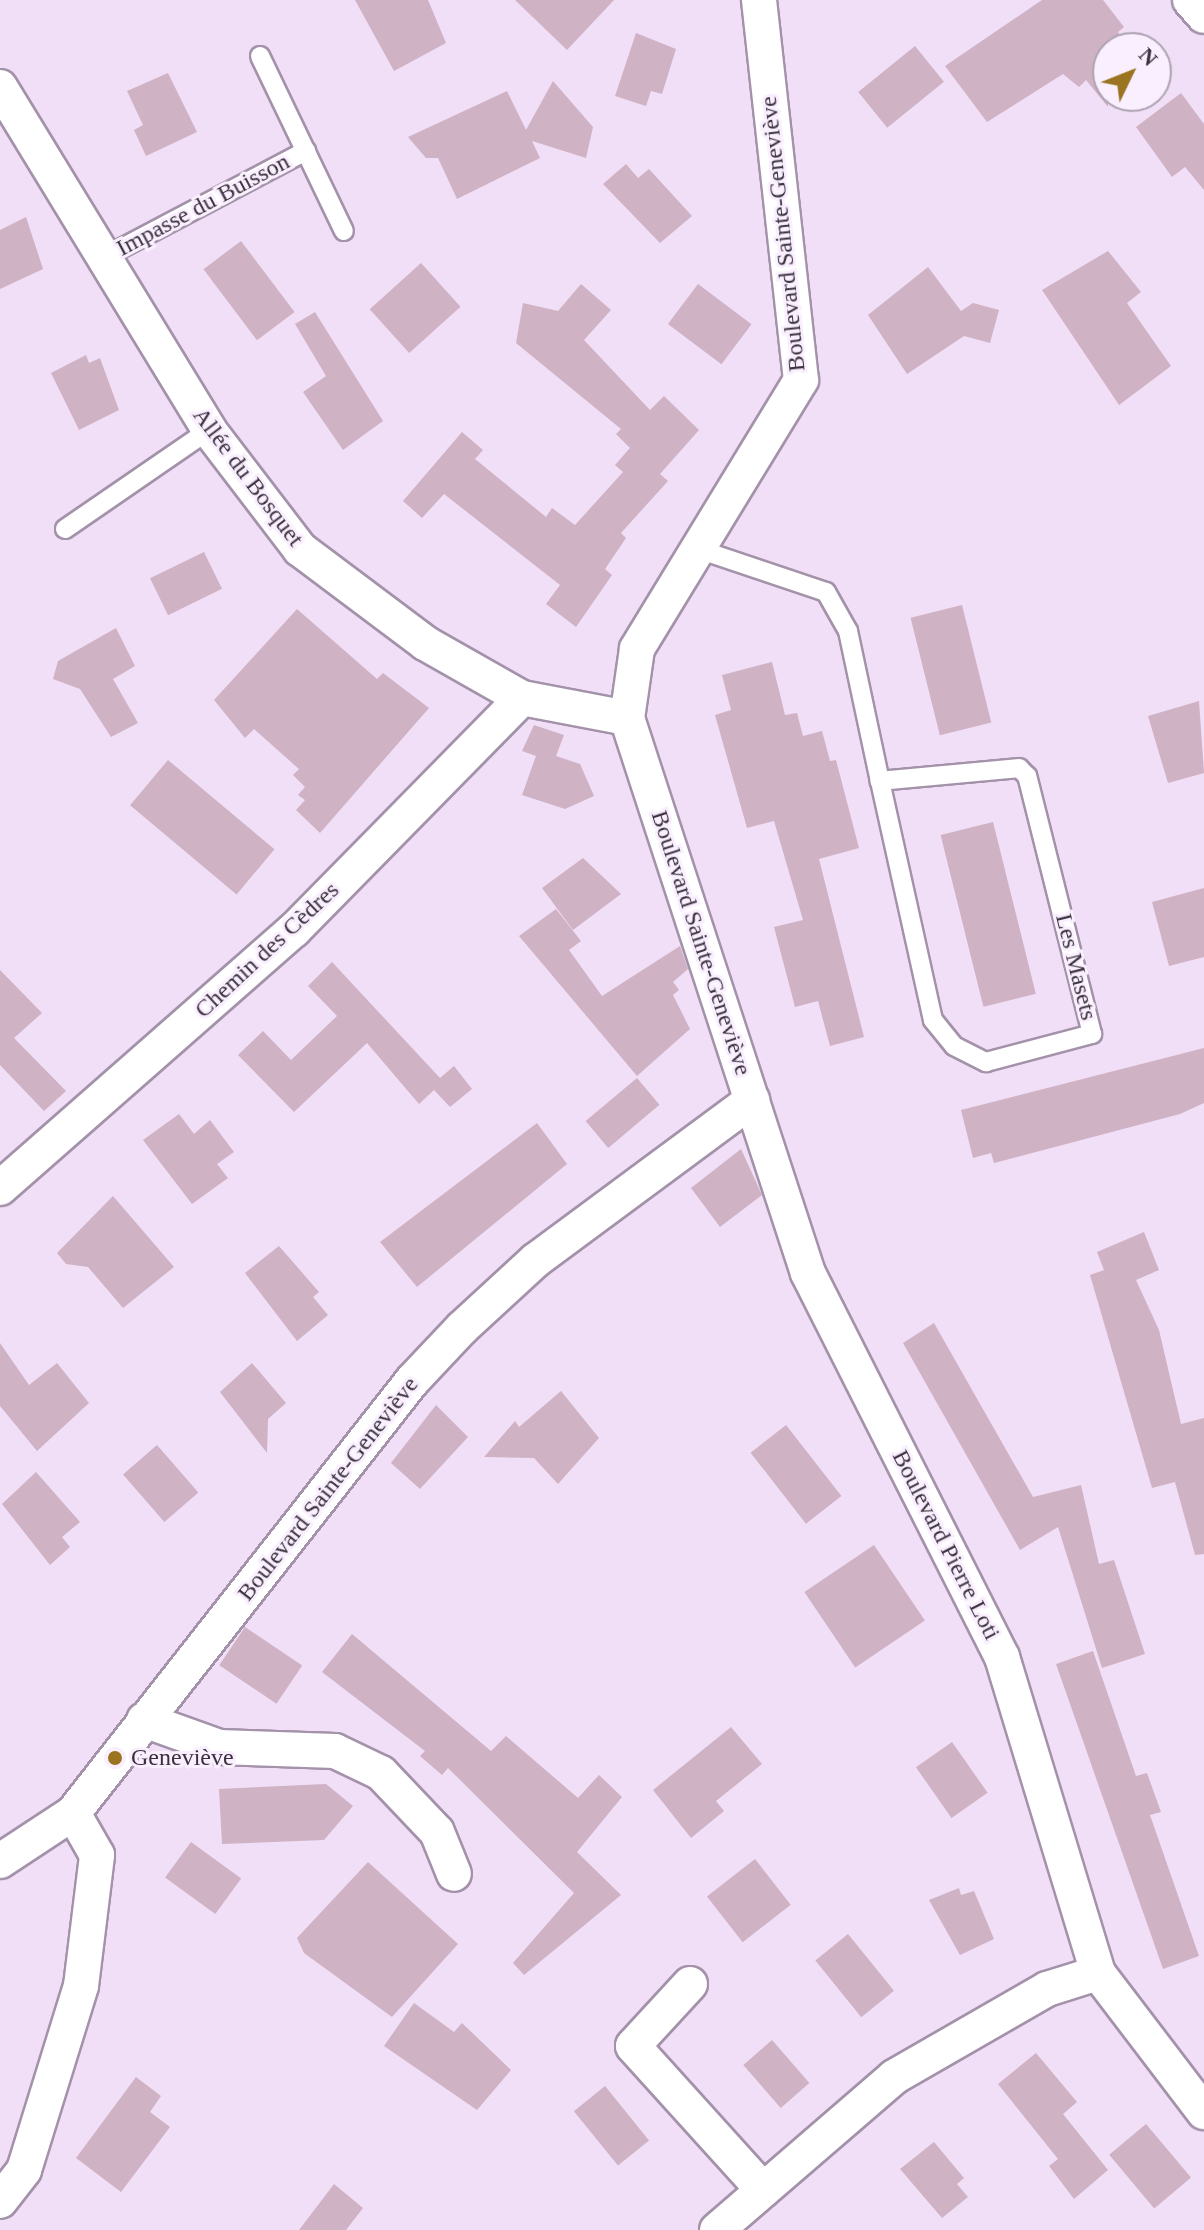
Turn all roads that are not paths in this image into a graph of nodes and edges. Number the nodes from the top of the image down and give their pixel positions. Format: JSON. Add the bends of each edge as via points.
{"nodes":[{"id":1,"x":759,"y":0,"type":"edge"},
{"id":2,"x":1190,"y":0,"type":"edge"},
{"id":3,"x":1204,"y":16,"type":"edge"},
{"id":4,"x":260,"y":56,"type":"dead end"},
{"id":5,"x":0,"y":87,"type":"edge"},
{"id":6,"x":306,"y":151,"type":"junction"},
{"id":7,"x":344,"y":231,"type":"dead end"},
{"id":8,"x":101,"y":259,"type":"junction"},
{"id":9,"x":209,"y":430,"type":"junction"},
{"id":10,"x":65,"y":529,"type":"dead end"},
{"id":11,"x":698,"y":549,"type":"junction"},
{"id":12,"x":522,"y":698,"type":"junction"},
{"id":13,"x":627,"y":718,"type":"junction"},
{"id":14,"x":880,"y":781,"type":"junction"},
{"id":15,"x":752,"y":1100,"type":"junction"},
{"id":16,"x":0,"y":1188,"type":"edge"},
{"id":17,"x":144,"y":1720,"type":"junction"},
{"id":18,"x":73,"y":1813,"type":"junction"},
{"id":19,"x":0,"y":1861,"type":"edge"},
{"id":20,"x":454,"y":1874,"type":"dead end"},
{"id":21,"x":1098,"y":1973,"type":"junction"},
{"id":22,"x":690,"y":1984,"type":"dead end"},
{"id":23,"x":1204,"y":2112,"type":"edge"},
{"id":24,"x":763,"y":2190,"type":"junction"},
{"id":25,"x":0,"y":2201,"type":"edge"},
{"id":26,"x":717,"y":2230,"type":"edge"}],
"edges":[{"from":1,"to":11,"type":"street","name":"Boulevard Sainte-Geneviève","via":[[801,380]]},
{"from":2,"to":3,"type":"street"},
{"from":4,"to":6,"type":"lane"},
{"from":5,"to":8,"type":"street","name":"Allée du Bosquet"},
{"from":6,"to":7,"type":"lane"},
{"from":6,"to":8,"type":"lane","name":"Impasse du Buisson"},
{"from":8,"to":9,"type":"street","name":"Allée du Bosquet"},
{"from":9,"to":10,"type":"lane"},
{"from":9,"to":12,"type":"street","name":"Allée du Bosquet","via":[[300,549],[425,643]]},
{"from":11,"to":13,"type":"street","name":"Boulevard Sainte-Geneviève","via":[[637,649]]},
{"from":11,"to":14,"type":"lane","name":"Les Masets","via":[[826,592],[848,631]]},
{"from":12,"to":13,"type":"street","name":"Allée du Bosquet"},
{"from":12,"to":16,"type":"street","name":"Chemin des Cèdres","via":[[294,930]]},
{"from":13,"to":15,"type":"street","name":"Boulevard Sainte-Geneviève"},
{"from":14,"to":14,"type":"lane","name":"Les Masets","via":[[933,1020],[954,1046],[986,1062],[1092,1034],[1027,776],[1019,768]]},
{"from":15,"to":17,"type":"street","name":"Boulevard Sainte-Geneviève","via":[[536,1260],[462,1328]]},
{"from":15,"to":21,"type":"street","name":"Boulevard Pierre Loti","via":[[808,1273],[1002,1657]]},
{"from":17,"to":18,"type":"street","name":"Boulevard Sainte-Geneviève"},
{"from":17,"to":20,"type":"street","via":[[219,1747],[335,1751],[381,1773],[437,1832]]},
{"from":18,"to":19,"type":"street","name":"Boulevard Sainte-Geneviève"},
{"from":18,"to":25,"type":"street","via":[[97,1855],[81,1986],[24,2170]]},
{"from":21,"to":23,"type":"street","name":"Boulevard Pierre Loti"},
{"from":21,"to":24,"type":"street","via":[[1047,1989],[894,2077]]},
{"from":22,"to":24,"type":"street","via":[[633,2046]]},
{"from":24,"to":26,"type":"street"}]}
